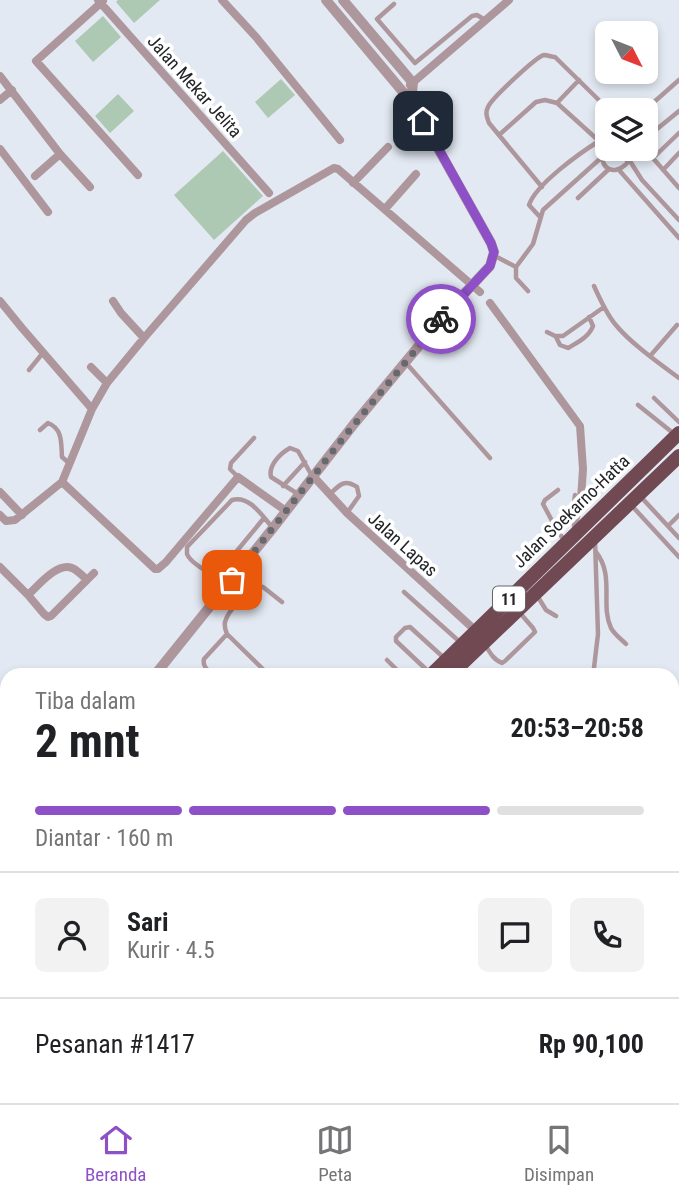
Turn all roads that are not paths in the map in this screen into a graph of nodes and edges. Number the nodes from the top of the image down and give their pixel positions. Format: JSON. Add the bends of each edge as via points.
{"nodes":[{"id":1,"x":222,"y":0,"type":"edge"},
{"id":2,"x":326,"y":0,"type":"edge"},
{"id":3,"x":343,"y":0,"type":"edge"},
{"id":4,"x":509,"y":0,"type":"edge"},
{"id":5,"x":101,"y":1,"type":"edge"},
{"id":6,"x":394,"y":4,"type":"dead end"},
{"id":7,"x":486,"y":21,"type":"junction"},
{"id":8,"x":393,"y":38,"type":"junction"},
{"id":9,"x":382,"y":47,"type":"junction"},
{"id":10,"x":0,"y":76,"type":"edge"},
{"id":11,"x":579,"y":79,"type":"junction"},
{"id":12,"x":679,"y":80,"type":"edge"},
{"id":13,"x":413,"y":83,"type":"junction"},
{"id":14,"x":12,"y":90,"type":"junction"},
{"id":15,"x":407,"y":96,"type":"junction"},
{"id":16,"x":597,"y":98,"type":"edge"},
{"id":17,"x":658,"y":99,"type":"edge"},
{"id":18,"x":0,"y":100,"type":"edge"},
{"id":19,"x":557,"y":103,"type":"junction"},
{"id":20,"x":679,"y":111,"type":"edge"},
{"id":21,"x":658,"y":128,"type":"edge"},
{"id":22,"x":679,"y":133,"type":"edge"},
{"id":23,"x":499,"y":135,"type":"junction"},
{"id":24,"x":595,"y":137,"type":"edge"},
{"id":25,"x":340,"y":140,"type":"dead end"},
{"id":26,"x":595,"y":144,"type":"edge"},
{"id":27,"x":388,"y":147,"type":"dead end"},
{"id":28,"x":0,"y":149,"type":"edge"},
{"id":29,"x":658,"y":153,"type":"edge"},
{"id":30,"x":679,"y":153,"type":"edge"},
{"id":31,"x":60,"y":154,"type":"junction"},
{"id":32,"x":597,"y":161,"type":"edge"},
{"id":33,"x":603,"y":161,"type":"edge"},
{"id":34,"x":626,"y":161,"type":"edge"},
{"id":35,"x":631,"y":161,"type":"edge"},
{"id":36,"x":656,"y":161,"type":"edge"},
{"id":37,"x":610,"y":169,"type":"junction"},
{"id":38,"x":619,"y":170,"type":"junction"},
{"id":39,"x":663,"y":170,"type":"junction"},
{"id":40,"x":416,"y":174,"type":"dead end"},
{"id":41,"x":138,"y":175,"type":"dead end"},
{"id":42,"x":35,"y":176,"type":"dead end"},
{"id":43,"x":353,"y":183,"type":"junction"},
{"id":44,"x":90,"y":187,"type":"dead end"},
{"id":45,"x":542,"y":187,"type":"junction"},
{"id":46,"x":679,"y":188,"type":"edge"},
{"id":47,"x":269,"y":193,"type":"dead end"},
{"id":48,"x":578,"y":198,"type":"dead end"},
{"id":49,"x":385,"y":209,"type":"junction"},
{"id":50,"x":48,"y":212,"type":"dead end"},
{"id":51,"x":540,"y":217,"type":"junction"},
{"id":52,"x":679,"y":220,"type":"edge"},
{"id":53,"x":679,"y":238,"type":"edge"},
{"id":54,"x":494,"y":256,"type":"junction"},
{"id":55,"x":516,"y":267,"type":"junction"},
{"id":56,"x":594,"y":286,"type":"dead end"},
{"id":57,"x":476,"y":288,"type":"junction"},
{"id":58,"x":528,"y":291,"type":"dead end"},
{"id":59,"x":0,"y":301,"type":"edge"},
{"id":60,"x":113,"y":301,"type":"dead end"},
{"id":61,"x":490,"y":303,"type":"dead end"},
{"id":62,"x":604,"y":307,"type":"junction"},
{"id":63,"x":589,"y":317,"type":"junction"},
{"id":64,"x":677,"y":325,"type":"dead end"},
{"id":65,"x":547,"y":332,"type":"dead end"},
{"id":66,"x":555,"y":336,"type":"junction"},
{"id":67,"x":144,"y":338,"type":"junction"},
{"id":68,"x":43,"y":353,"type":"junction"},
{"id":69,"x":651,"y":355,"type":"junction"},
{"id":70,"x":405,"y":362,"type":"junction"},
{"id":71,"x":91,"y":367,"type":"dead end"},
{"id":72,"x":29,"y":370,"type":"dead end"},
{"id":73,"x":679,"y":378,"type":"edge"},
{"id":74,"x":107,"y":383,"type":"junction"},
{"id":75,"x":654,"y":398,"type":"dead end"},
{"id":76,"x":638,"y":405,"type":"dead end"},
{"id":77,"x":92,"y":409,"type":"junction"},
{"id":78,"x":40,"y":430,"type":"dead end"},
{"id":79,"x":678,"y":430,"type":"edge"},
{"id":80,"x":254,"y":438,"type":"dead end"},
{"id":81,"x":490,"y":458,"type":"dead end"},
{"id":82,"x":677,"y":460,"type":"edge"},
{"id":83,"x":305,"y":462,"type":"junction"},
{"id":84,"x":70,"y":464,"type":"junction"},
{"id":85,"x":313,"y":476,"type":"junction"},
{"id":86,"x":239,"y":477,"type":"junction"},
{"id":87,"x":62,"y":482,"type":"junction"},
{"id":88,"x":283,"y":486,"type":"junction"},
{"id":89,"x":558,"y":490,"type":"dead end"},
{"id":90,"x":0,"y":492,"type":"edge"},
{"id":91,"x":298,"y":495,"type":"junction"},
{"id":92,"x":329,"y":495,"type":"junction"},
{"id":93,"x":575,"y":495,"type":"dead end"},
{"id":94,"x":634,"y":499,"type":"junction"},
{"id":95,"x":286,"y":511,"type":"junction"},
{"id":96,"x":346,"y":513,"type":"junction"},
{"id":97,"x":679,"y":514,"type":"edge"},
{"id":98,"x":0,"y":515,"type":"edge"},
{"id":99,"x":22,"y":515,"type":"junction"},
{"id":100,"x":264,"y":518,"type":"junction"},
{"id":101,"x":668,"y":526,"type":"junction"},
{"id":102,"x":274,"y":528,"type":"junction"},
{"id":103,"x":577,"y":528,"type":"junction"},
{"id":104,"x":679,"y":538,"type":"edge"},
{"id":105,"x":594,"y":543,"type":"junction"},
{"id":106,"x":679,"y":556,"type":"edge"},
{"id":107,"x":0,"y":567,"type":"edge"},
{"id":108,"x":221,"y":572,"type":"junction"},
{"id":109,"x":94,"y":573,"type":"dead end"},
{"id":110,"x":86,"y":579,"type":"junction"},
{"id":111,"x":232,"y":580,"type":"junction"},
{"id":112,"x":404,"y":592,"type":"dead end"},
{"id":113,"x":535,"y":593,"type":"junction"},
{"id":114,"x":28,"y":595,"type":"junction"},
{"id":115,"x":282,"y":602,"type":"dead end"},
{"id":116,"x":517,"y":610,"type":"junction"},
{"id":117,"x":556,"y":616,"type":"dead end"},
{"id":118,"x":227,"y":634,"type":"junction"},
{"id":119,"x":480,"y":637,"type":"junction"},
{"id":120,"x":462,"y":644,"type":"junction"},
{"id":121,"x":626,"y":644,"type":"dead end"},
{"id":122,"x":387,"y":660,"type":"dead end"},
{"id":123,"x":160,"y":668,"type":"edge"},
{"id":124,"x":205,"y":668,"type":"edge"},
{"id":125,"x":261,"y":668,"type":"edge"},
{"id":126,"x":395,"y":668,"type":"edge"},
{"id":127,"x":424,"y":668,"type":"edge"},
{"id":128,"x":451,"y":668,"type":"edge"},
{"id":129,"x":454,"y":668,"type":"edge"},
{"id":130,"x":455,"y":668,"type":"edge"},
{"id":131,"x":594,"y":668,"type":"edge"}],
"edges":[{"from":1,"to":25,"type":"street"},
{"from":2,"to":15,"type":"street"},
{"from":3,"to":9,"type":"street"},
{"from":4,"to":7,"type":"street"},
{"from":5,"to":41,"type":"street","via":[[36,61]]},
{"from":5,"to":47,"type":"street","name":"Jalan Mekar Jelita"},
{"from":6,"to":8,"type":"lane","via":[[377,19]]},
{"from":7,"to":8,"type":"lane","via":[[472,16],[415,63]]},
{"from":7,"to":13,"type":"street"},
{"from":8,"to":9,"type":"lane"},
{"from":9,"to":13,"type":"street"},
{"from":10,"to":14,"type":"street"},
{"from":11,"to":16,"type":"lane"},
{"from":11,"to":19,"type":"lane"},
{"from":11,"to":23,"type":"lane","via":[[555,57],[535,59],[488,106],[489,123]]},
{"from":12,"to":17,"type":"lane"},
{"from":13,"to":15,"type":"street"},
{"from":14,"to":18,"type":"street"},
{"from":14,"to":31,"type":"street"},
{"from":15,"to":54,"type":"street","via":[[491,243]]},
{"from":19,"to":23,"type":"lane","via":[[536,102]]},
{"from":19,"to":24,"type":"lane"},
{"from":20,"to":21,"type":"lane"},
{"from":22,"to":29,"type":"lane"},
{"from":23,"to":45,"type":"lane"},
{"from":26,"to":45,"type":"lane"},
{"from":27,"to":43,"type":"street"},
{"from":28,"to":50,"type":"street"},
{"from":30,"to":39,"type":"lane"},
{"from":31,"to":42,"type":"street"},
{"from":31,"to":44,"type":"street"},
{"from":32,"to":51,"type":"lane","via":[[545,206]]},
{"from":33,"to":37,"type":"lane"},
{"from":34,"to":38,"type":"lane"},
{"from":35,"to":52,"type":"lane"},
{"from":36,"to":39,"type":"lane"},
{"from":37,"to":38,"type":"lane"},
{"from":37,"to":48,"type":"lane"},
{"from":38,"to":53,"type":"lane"},
{"from":39,"to":46,"type":"lane"},
{"from":40,"to":49,"type":"street"},
{"from":43,"to":49,"type":"street"},
{"from":43,"to":67,"type":"street","via":[[334,168],[255,213]]},
{"from":45,"to":51,"type":"lane","via":[[529,205]]},
{"from":49,"to":57,"type":"street"},
{"from":51,"to":55,"type":"lane","via":[[533,243]]},
{"from":54,"to":55,"type":"lane"},
{"from":54,"to":57,"type":"street"},
{"from":55,"to":58,"type":"lane","via":[[516,278]]},
{"from":56,"to":62,"type":"lane"},
{"from":57,"to":70,"type":"street"},
{"from":59,"to":68,"type":"street"},
{"from":60,"to":67,"type":"street"},
{"from":61,"to":103,"type":"street","via":[[580,426],[582,479]]},
{"from":62,"to":63,"type":"lane"},
{"from":62,"to":69,"type":"lane","via":[[621,330]]},
{"from":63,"to":66,"type":"lane"},
{"from":63,"to":66,"type":"lane","via":[[593,326],[588,335],[568,348]]},
{"from":64,"to":69,"type":"lane"},
{"from":65,"to":66,"type":"lane"},
{"from":67,"to":74,"type":"street"},
{"from":68,"to":72,"type":"lane"},
{"from":68,"to":77,"type":"street"},
{"from":69,"to":73,"type":"lane"},
{"from":70,"to":81,"type":"lane"},
{"from":70,"to":85,"type":"street"},
{"from":71,"to":74,"type":"street"},
{"from":74,"to":77,"type":"street"},
{"from":75,"to":79,"type":"lane"},
{"from":76,"to":79,"type":"lane"},
{"from":77,"to":84,"type":"street"},
{"from":78,"to":84,"type":"lane","via":[[48,423],[55,426],[62,457]]},
{"from":79,"to":103,"type":"highway","name":"Jalan Soekarno-Hatta","number":"11"},
{"from":80,"to":86,"type":"lane","via":[[230,463]]},
{"from":82,"to":94,"type":"highway","name":"Jalan Soekarno-Hatta","number":"11"},
{"from":83,"to":85,"type":"lane"},
{"from":83,"to":88,"type":"lane"},
{"from":83,"to":88,"type":"lane","via":[[298,451],[284,451],[269,472]]},
{"from":84,"to":87,"type":"street"},
{"from":85,"to":91,"type":"street"},
{"from":85,"to":92,"type":"street","name":"Jalan Lapas"},
{"from":86,"to":87,"type":"street","via":[[158,569]]},
{"from":86,"to":95,"type":"street"},
{"from":87,"to":99,"type":"street"},
{"from":88,"to":91,"type":"lane"},
{"from":89,"to":103,"type":"lane","via":[[543,503],[558,532]]},
{"from":90,"to":99,"type":"street"},
{"from":91,"to":95,"type":"street"},
{"from":92,"to":96,"type":"street","name":"Jalan Lapas"},
{"from":92,"to":96,"type":"lane","via":[[344,483],[357,487],[359,496]]},
{"from":93,"to":103,"type":"lane"},
{"from":94,"to":101,"type":"lane"},
{"from":94,"to":105,"type":"highway","name":"Jalan Soekarno-Hatta","number":"11"},
{"from":94,"to":106,"type":"lane"},
{"from":95,"to":102,"type":"street"},
{"from":96,"to":119,"type":"street","name":"Jalan Lapas"},
{"from":97,"to":101,"type":"lane"},
{"from":98,"to":99,"type":"street","via":[[10,521]]},
{"from":100,"to":102,"type":"lane"},
{"from":100,"to":108,"type":"lane"},
{"from":100,"to":108,"type":"lane","via":[[246,500],[232,500],[187,547],[188,556],[202,568],[214,575]]},
{"from":101,"to":104,"type":"lane"},
{"from":102,"to":111,"type":"street"},
{"from":103,"to":119,"type":"highway","name":"Jalan Soekarno-Hatta","number":"11"},
{"from":105,"to":113,"type":"highway","name":"Jalan Soekarno-Hatta","number":"11","via":[[580,550]]},
{"from":105,"to":121,"type":"lane","via":[[605,566],[608,619]]},
{"from":105,"to":131,"type":"lane","via":[[598,634]]},
{"from":107,"to":114,"type":"street"},
{"from":108,"to":111,"type":"lane"},
{"from":109,"to":110,"type":"street"},
{"from":110,"to":114,"type":"street","via":[[68,566],[60,568]]},
{"from":110,"to":114,"type":"street","via":[[51,616],[45,616]]},
{"from":111,"to":123,"type":"street"},
{"from":112,"to":120,"type":"lane"},
{"from":113,"to":116,"type":"highway","name":"Jalan Soekarno-Hatta","number":"11"},
{"from":113,"to":117,"type":"lane"},
{"from":115,"to":118,"type":"lane","via":[[257,586],[226,619]]},
{"from":116,"to":119,"type":"highway","name":"Jalan Soekarno-Hatta","number":"11"},
{"from":116,"to":119,"type":"lane","via":[[534,632],[505,661],[491,655]]},
{"from":118,"to":124,"type":"lane","via":[[204,659]]},
{"from":118,"to":125,"type":"lane"},
{"from":119,"to":120,"type":"highway","name":"Jalan Soekarno-Hatta","number":"11"},
{"from":119,"to":130,"type":"highway","name":"Jalan Soekarno-Hatta","number":"11"},
{"from":120,"to":129,"type":"highway","name":"Jalan Soekarno-Hatta","number":"11"},
{"from":122,"to":126,"type":"lane"},
{"from":127,"to":128,"type":"lane","via":[[396,641],[405,628],[410,627]]}]}
